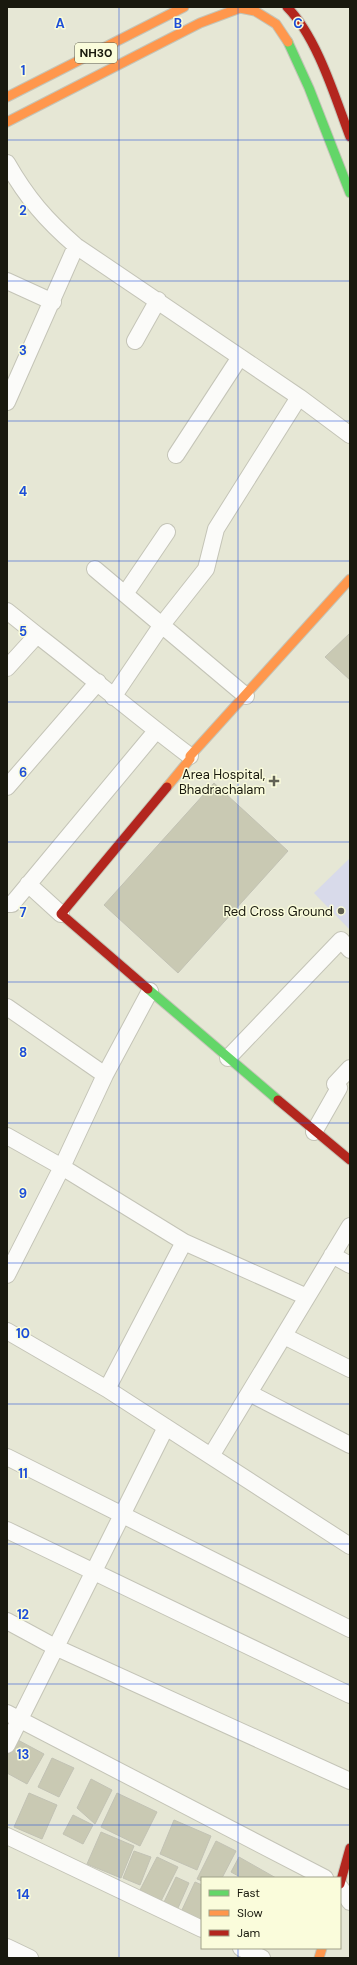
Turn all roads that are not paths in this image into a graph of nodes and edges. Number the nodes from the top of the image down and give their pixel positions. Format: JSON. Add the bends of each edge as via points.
{"nodes":[{"id":1,"x":184,"y":7,"type":"edge"},
{"id":2,"x":193,"y":7,"type":"edge"},
{"id":3,"x":289,"y":8,"type":"edge"},
{"id":4,"x":256,"y":9,"type":"edge"},
{"id":5,"x":200,"y":22,"type":"junction"},
{"id":6,"x":276,"y":24,"type":"junction"},
{"id":7,"x":7,"y":97,"type":"edge"},
{"id":8,"x":7,"y":122,"type":"edge"},
{"id":9,"x":350,"y":137,"type":"edge"},
{"id":10,"x":7,"y":163,"type":"edge"},
{"id":11,"x":350,"y":193,"type":"edge"},
{"id":12,"x":76,"y":246,"type":"junction"},
{"id":13,"x":7,"y":281,"type":"edge"},
{"id":14,"x":158,"y":300,"type":"junction"},
{"id":15,"x":53,"y":302,"type":"junction"},
{"id":16,"x":135,"y":341,"type":"dead end"},
{"id":17,"x":240,"y":357,"type":"junction"},
{"id":18,"x":299,"y":397,"type":"junction"},
{"id":19,"x":7,"y":402,"type":"edge"},
{"id":20,"x":350,"y":435,"type":"edge"},
{"id":21,"x":176,"y":455,"type":"dead end"},
{"id":22,"x":168,"y":532,"type":"dead end"},
{"id":23,"x":95,"y":569,"type":"dead end"},
{"id":24,"x":350,"y":579,"type":"edge"},
{"id":25,"x":125,"y":594,"type":"junction"},
{"id":26,"x":7,"y":611,"type":"edge"},
{"id":27,"x":161,"y":626,"type":"junction"},
{"id":28,"x":37,"y":635,"type":"junction"},
{"id":29,"x":7,"y":668,"type":"edge"},
{"id":30,"x":98,"y":682,"type":"junction"},
{"id":31,"x":246,"y":696,"type":"junction"},
{"id":32,"x":113,"y":697,"type":"junction"},
{"id":33,"x":156,"y":731,"type":"junction"},
{"id":34,"x":190,"y":756,"type":"junction"},
{"id":35,"x":7,"y":787,"type":"edge"},
{"id":36,"x":28,"y":884,"type":"junction"},
{"id":37,"x":7,"y":904,"type":"edge"},
{"id":38,"x":61,"y":914,"type":"junction"},
{"id":39,"x":350,"y":950,"type":"edge"},
{"id":40,"x":150,"y":991,"type":"junction"},
{"id":41,"x":7,"y":1008,"type":"edge"},
{"id":42,"x":228,"y":1058,"type":"junction"},
{"id":43,"x":350,"y":1068,"type":"edge"},
{"id":44,"x":104,"y":1075,"type":"junction"},
{"id":45,"x":314,"y":1132,"type":"junction"},
{"id":46,"x":7,"y":1136,"type":"edge"},
{"id":47,"x":350,"y":1160,"type":"edge"},
{"id":48,"x":62,"y":1167,"type":"junction"},
{"id":49,"x":350,"y":1226,"type":"edge"},
{"id":50,"x":184,"y":1242,"type":"junction"},
{"id":51,"x":332,"y":1255,"type":"junction"},
{"id":52,"x":350,"y":1265,"type":"edge"},
{"id":53,"x":9,"y":1266,"type":"edge"},
{"id":54,"x":307,"y":1297,"type":"junction"},
{"id":55,"x":7,"y":1332,"type":"edge"},
{"id":56,"x":284,"y":1336,"type":"junction"},
{"id":57,"x":350,"y":1369,"type":"edge"},
{"id":58,"x":107,"y":1389,"type":"junction"},
{"id":59,"x":249,"y":1393,"type":"junction"},
{"id":60,"x":166,"y":1427,"type":"junction"},
{"id":61,"x":350,"y":1445,"type":"edge"},
{"id":62,"x":211,"y":1456,"type":"junction"},
{"id":63,"x":7,"y":1457,"type":"edge"},
{"id":64,"x":122,"y":1515,"type":"junction"},
{"id":65,"x":7,"y":1530,"type":"edge"},
{"id":66,"x":350,"y":1546,"type":"edge"},
{"id":67,"x":93,"y":1572,"type":"junction"},
{"id":68,"x":7,"y":1621,"type":"edge"},
{"id":69,"x":350,"y":1629,"type":"edge"},
{"id":70,"x":55,"y":1647,"type":"junction"},
{"id":71,"x":350,"y":1694,"type":"edge"},
{"id":72,"x":13,"y":1716,"type":"edge"},
{"id":73,"x":7,"y":1745,"type":"edge"},
{"id":74,"x":350,"y":1781,"type":"edge"},
{"id":75,"x":7,"y":1836,"type":"edge"},
{"id":76,"x":350,"y":1848,"type":"edge"},
{"id":77,"x":323,"y":1877,"type":"edge"},
{"id":78,"x":341,"y":1880,"type":"edge"},
{"id":79,"x":341,"y":1888,"type":"edge"},
{"id":80,"x":350,"y":1902,"type":"edge"},
{"id":81,"x":201,"y":1929,"type":"edge"},
{"id":82,"x":7,"y":1947,"type":"edge"},
{"id":83,"x":243,"y":1949,"type":"edge"},
{"id":84,"x":30,"y":1958,"type":"edge"},
{"id":85,"x":262,"y":1958,"type":"edge"}],
"edges":[{"from":1,"to":7,"type":"main road","number":"NH30"},
{"from":2,"to":5,"type":"street"},
{"from":3,"to":6,"type":"main road"},
{"from":3,"to":9,"type":"main road","via":[[305,29]]},
{"from":4,"to":5,"type":"main road","number":"NH30","via":[[240,8]]},
{"from":4,"to":6,"type":"main road","number":"NH30"},
{"from":5,"to":8,"type":"main road","number":"NH30"},
{"from":6,"to":11,"type":"main road","number":"NH30","via":[[287,40],[310,88]]},
{"from":10,"to":12,"type":"street","via":[[22,190],[49,222]]},
{"from":12,"to":14,"type":"street"},
{"from":12,"to":15,"type":"street"},
{"from":13,"to":15,"type":"street"},
{"from":14,"to":16,"type":"street"},
{"from":14,"to":17,"type":"street"},
{"from":15,"to":19,"type":"street"},
{"from":17,"to":18,"type":"street"},
{"from":17,"to":21,"type":"street"},
{"from":18,"to":20,"type":"street"},
{"from":18,"to":27,"type":"street","via":[[216,529],[206,569]]},
{"from":22,"to":25,"type":"street"},
{"from":23,"to":25,"type":"street"},
{"from":24,"to":31,"type":"main road"},
{"from":25,"to":27,"type":"street"},
{"from":26,"to":28,"type":"street"},
{"from":27,"to":31,"type":"street"},
{"from":27,"to":32,"type":"street"},
{"from":28,"to":29,"type":"street"},
{"from":28,"to":30,"type":"street"},
{"from":30,"to":32,"type":"street"},
{"from":30,"to":35,"type":"street"},
{"from":31,"to":34,"type":"main road"},
{"from":32,"to":33,"type":"street"},
{"from":33,"to":34,"type":"street"},
{"from":33,"to":36,"type":"street"},
{"from":34,"to":38,"type":"main road"},
{"from":36,"to":37,"type":"street","via":[[12,904]]},
{"from":36,"to":38,"type":"street"},
{"from":38,"to":40,"type":"main road"},
{"from":39,"to":42,"type":"street","via":[[341,940]]},
{"from":40,"to":42,"type":"main road"},
{"from":40,"to":44,"type":"street"},
{"from":41,"to":44,"type":"street"},
{"from":42,"to":45,"type":"main road"},
{"from":43,"to":45,"type":"street","via":[[335,1084],[339,1088]]},
{"from":44,"to":48,"type":"street"},
{"from":45,"to":47,"type":"main road"},
{"from":46,"to":48,"type":"street"},
{"from":48,"to":50,"type":"street"},
{"from":48,"to":53,"type":"street"},
{"from":49,"to":51,"type":"street"},
{"from":50,"to":54,"type":"street"},
{"from":50,"to":58,"type":"street"},
{"from":51,"to":52,"type":"street"},
{"from":51,"to":54,"type":"street"},
{"from":54,"to":56,"type":"street"},
{"from":55,"to":58,"type":"street"},
{"from":56,"to":57,"type":"street"},
{"from":56,"to":59,"type":"street"},
{"from":58,"to":60,"type":"street"},
{"from":59,"to":61,"type":"street"},
{"from":59,"to":62,"type":"street"},
{"from":60,"to":62,"type":"street"},
{"from":60,"to":64,"type":"street"},
{"from":62,"to":66,"type":"street"},
{"from":63,"to":64,"type":"street"},
{"from":64,"to":67,"type":"street"},
{"from":64,"to":69,"type":"street"},
{"from":65,"to":67,"type":"street"},
{"from":67,"to":70,"type":"street"},
{"from":67,"to":71,"type":"street"},
{"from":68,"to":70,"type":"street"},
{"from":70,"to":72,"type":"street"},
{"from":70,"to":74,"type":"street"},
{"from":72,"to":73,"type":"street"},
{"from":72,"to":77,"type":"street"},
{"from":75,"to":81,"type":"street"},
{"from":76,"to":78,"type":"main road"},
{"from":79,"to":80,"type":"street"},
{"from":82,"to":84,"type":"street"},
{"from":83,"to":85,"type":"street"}]}
